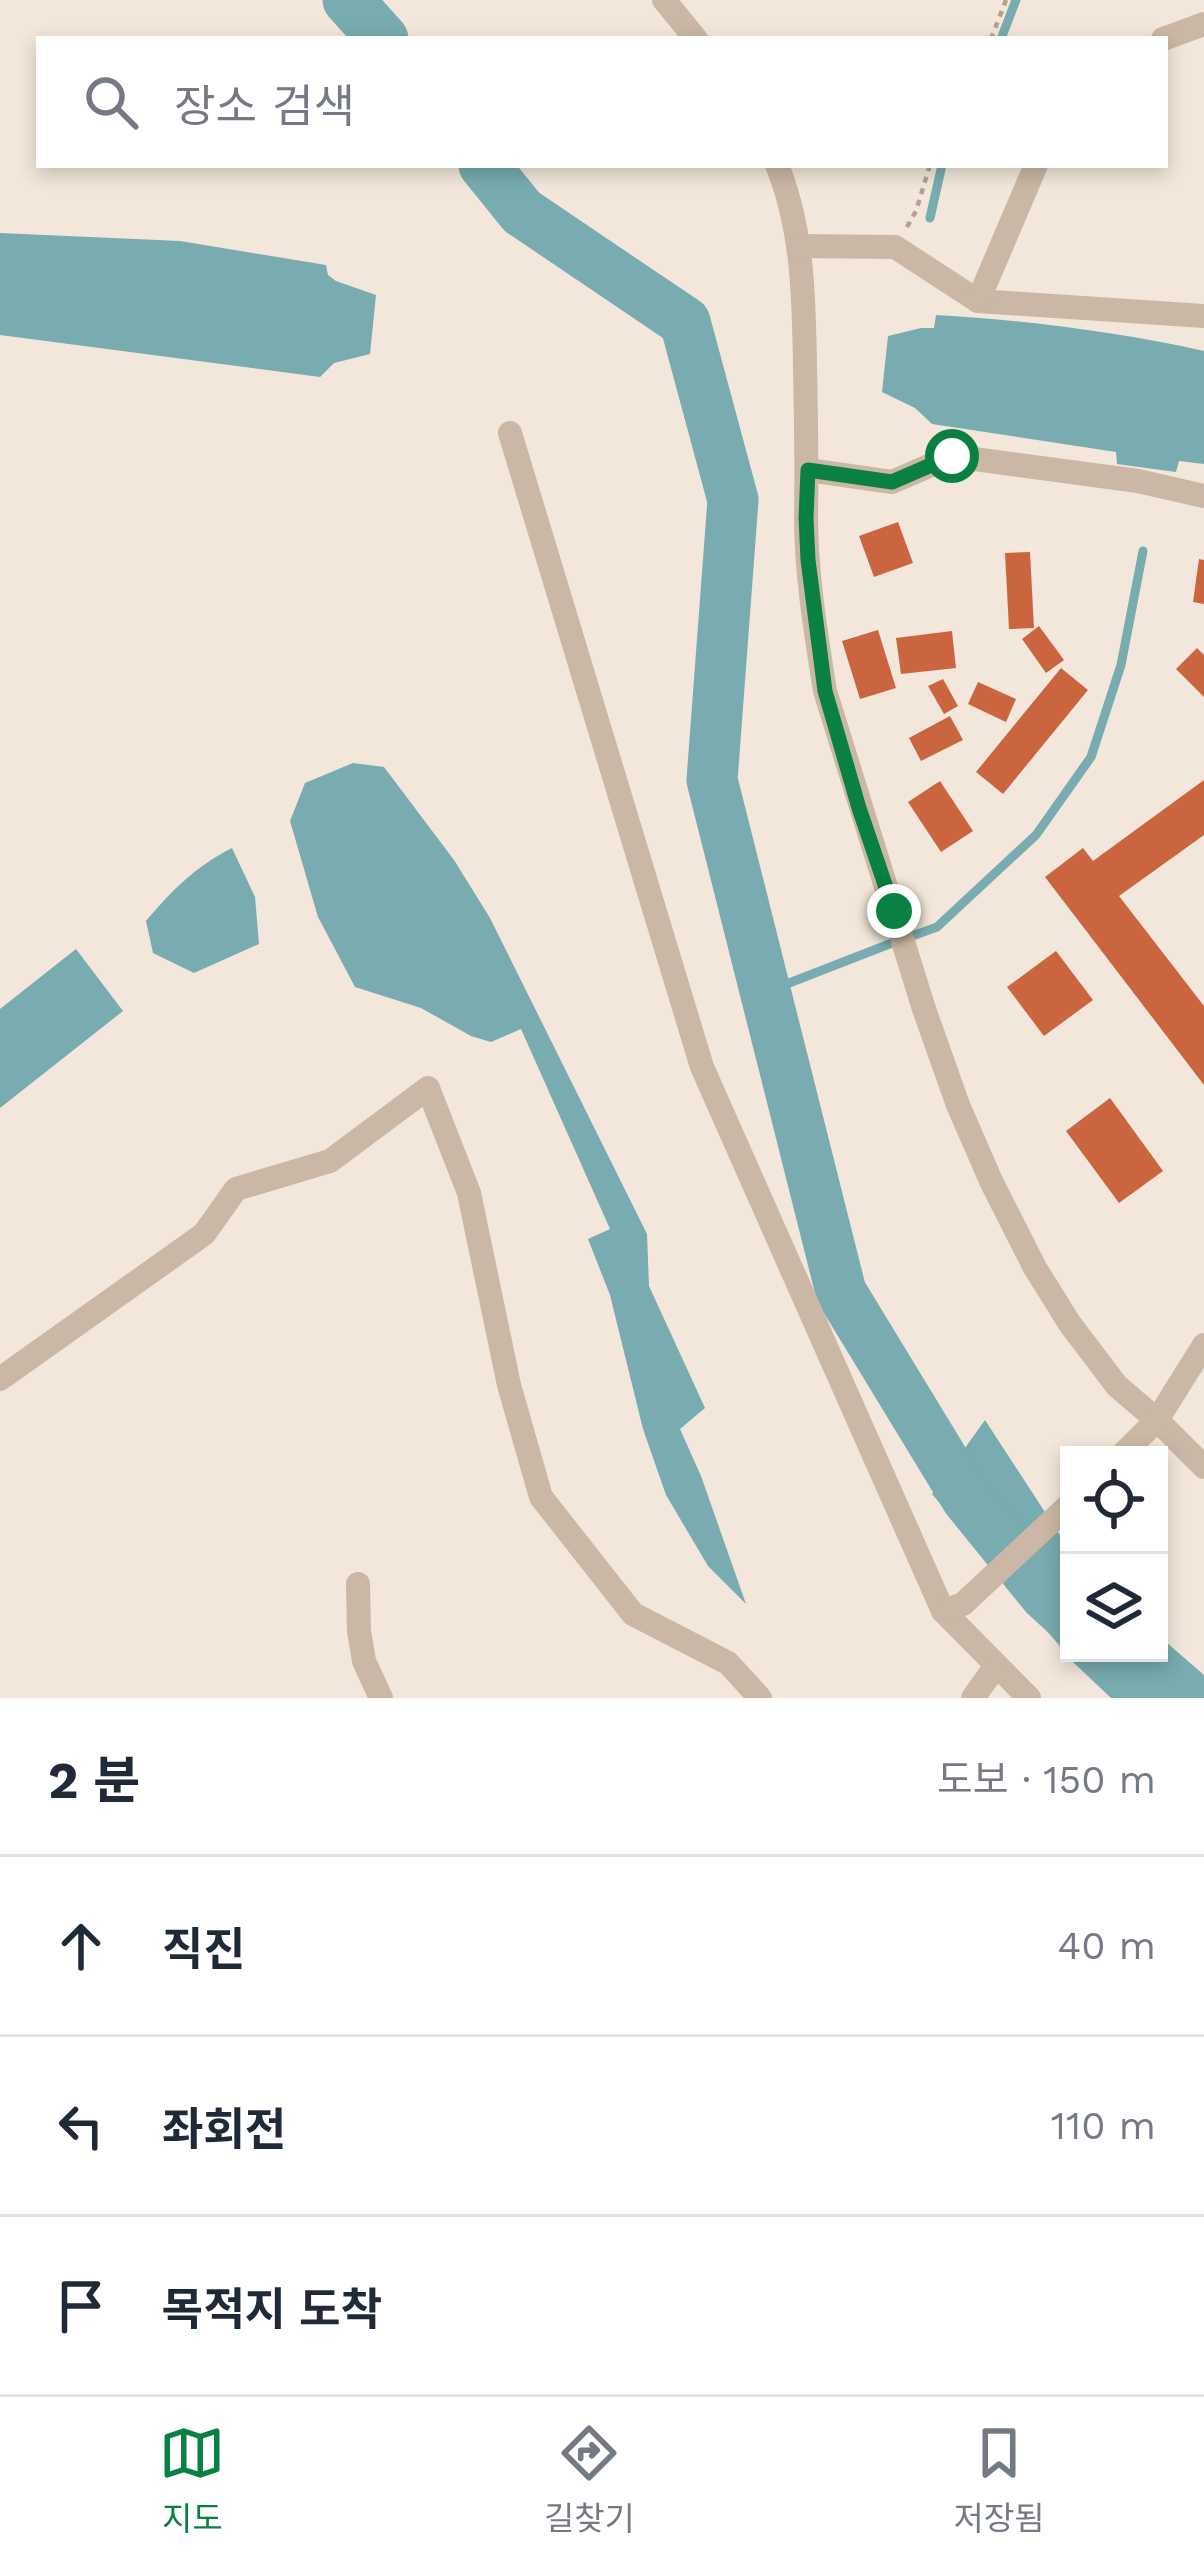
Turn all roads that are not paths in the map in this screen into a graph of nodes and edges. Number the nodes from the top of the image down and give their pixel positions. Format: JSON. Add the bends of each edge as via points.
{"nodes":[{"id":1,"x":664,"y":0,"type":"edge"},
{"id":2,"x":1204,"y":24,"type":"edge"},
{"id":3,"x":694,"y":36,"type":"edge"},
{"id":4,"x":1168,"y":37,"type":"edge"},
{"id":5,"x":778,"y":168,"type":"edge"},
{"id":6,"x":1035,"y":168,"type":"edge"},
{"id":7,"x":798,"y":247,"type":"junction"},
{"id":8,"x":978,"y":302,"type":"junction"},
{"id":9,"x":1204,"y":316,"type":"edge"},
{"id":10,"x":510,"y":434,"type":"dead end"},
{"id":11,"x":808,"y":470,"type":"junction"},
{"id":12,"x":1204,"y":496,"type":"edge"},
{"id":13,"x":1204,"y":1345,"type":"edge"},
{"id":14,"x":0,"y":1378,"type":"edge"},
{"id":15,"x":1157,"y":1420,"type":"junction"},
{"id":16,"x":1131,"y":1446,"type":"edge"},
{"id":17,"x":1204,"y":1467,"type":"edge"},
{"id":18,"x":1060,"y":1513,"type":"edge"},
{"id":19,"x":358,"y":1584,"type":"dead end"},
{"id":20,"x":953,"y":1608,"type":"junction"},
{"id":21,"x":994,"y":1666,"type":"junction"},
{"id":22,"x":976,"y":1697,"type":"edge"},
{"id":23,"x":381,"y":1698,"type":"edge"},
{"id":24,"x":760,"y":1698,"type":"edge"},
{"id":25,"x":1028,"y":1698,"type":"edge"}],
"edges":[{"from":1,"to":3,"type":"street"},
{"from":2,"to":4,"type":"street"},
{"from":5,"to":7,"type":"street"},
{"from":6,"to":8,"type":"street"},
{"from":7,"to":8,"type":"street","via":[[895,247]]},
{"from":7,"to":11,"type":"street"},
{"from":8,"to":9,"type":"street"},
{"from":10,"to":20,"type":"street","via":[[702,1067]]},
{"from":11,"to":12,"type":"street","via":[[892,482],[952,456]]},
{"from":11,"to":15,"type":"street","via":[[808,560],[825,691],[958,1105],[1070,1324],[1117,1386]]},
{"from":13,"to":15,"type":"street"},
{"from":14,"to":24,"type":"street","via":[[204,1234],[236,1189],[330,1161],[428,1088],[469,1192],[541,1496],[633,1614],[728,1663]]},
{"from":15,"to":16,"type":"street"},
{"from":15,"to":17,"type":"street"},
{"from":18,"to":20,"type":"street"},
{"from":19,"to":23,"type":"street","via":[[364,1661]]},
{"from":20,"to":21,"type":"street"},
{"from":21,"to":22,"type":"street"},
{"from":21,"to":25,"type":"street"}]}
